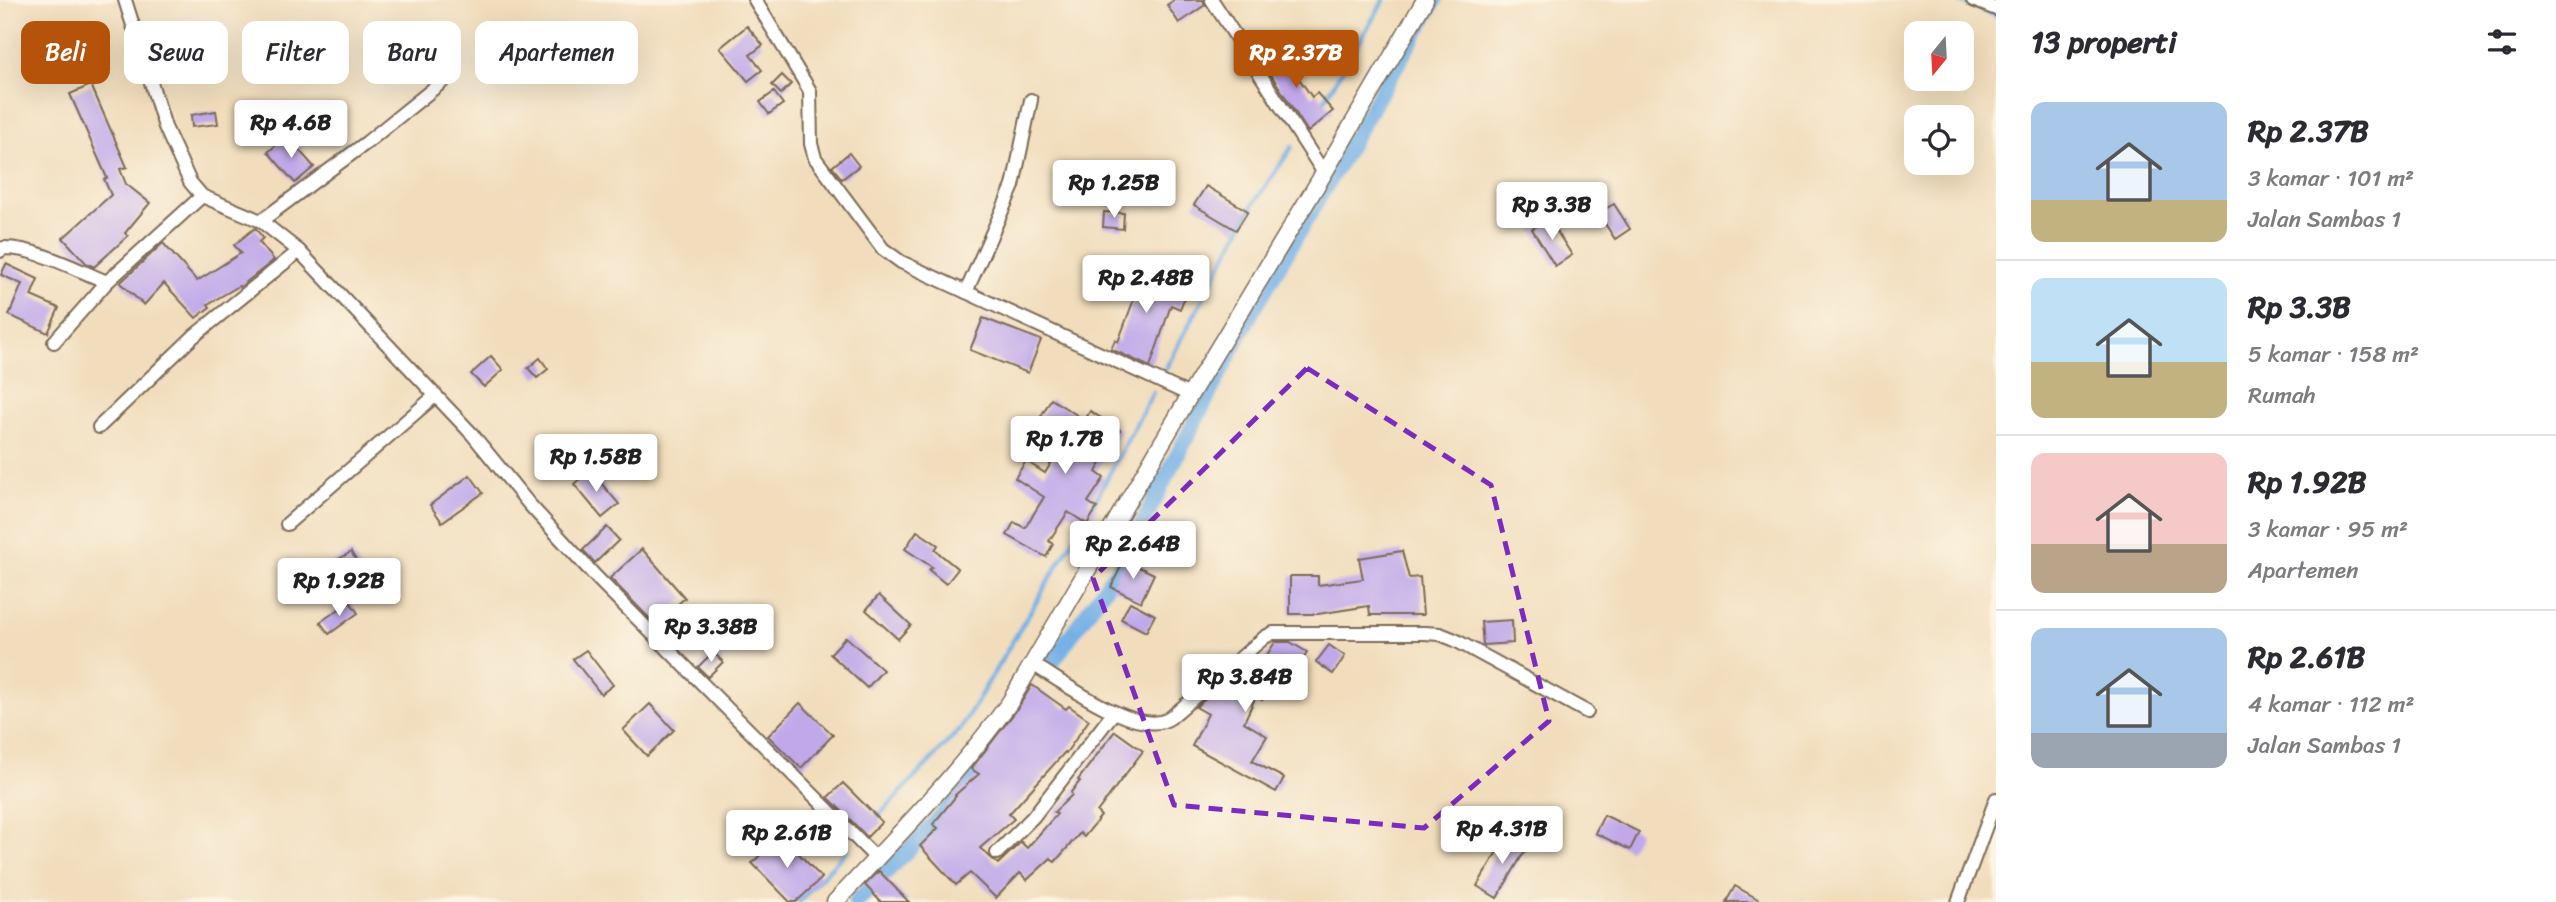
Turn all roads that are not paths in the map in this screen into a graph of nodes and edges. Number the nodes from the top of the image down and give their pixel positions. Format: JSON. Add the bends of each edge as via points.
{"nodes":[{"id":1,"x":125,"y":0,"type":"edge"},
{"id":2,"x":755,"y":0,"type":"edge"},
{"id":3,"x":1212,"y":0,"type":"edge"},
{"id":4,"x":1425,"y":0,"type":"edge"},
{"id":5,"x":1973,"y":0,"type":"edge"},
{"id":6,"x":1996,"y":9,"type":"edge"},
{"id":7,"x":439,"y":84,"type":"edge"},
{"id":8,"x":1031,"y":100,"type":"dead end"},
{"id":9,"x":1324,"y":173,"type":"junction"},
{"id":10,"x":202,"y":196,"type":"junction"},
{"id":11,"x":261,"y":221,"type":"junction"},
{"id":12,"x":0,"y":251,"type":"edge"},
{"id":13,"x":299,"y":251,"type":"junction"},
{"id":14,"x":107,"y":282,"type":"junction"},
{"id":15,"x":967,"y":292,"type":"junction"},
{"id":16,"x":54,"y":342,"type":"dead end"},
{"id":17,"x":436,"y":395,"type":"junction"},
{"id":18,"x":1190,"y":395,"type":"junction"},
{"id":19,"x":99,"y":427,"type":"dead end"},
{"id":20,"x":287,"y":524,"type":"dead end"},
{"id":21,"x":1034,"y":665,"type":"junction"},
{"id":22,"x":1114,"y":712,"type":"junction"},
{"id":23,"x":1587,"y":712,"type":"dead end"},
{"id":24,"x":1996,"y":799,"type":"edge"},
{"id":25,"x":997,"y":853,"type":"dead end"},
{"id":26,"x":877,"y":859,"type":"junction"},
{"id":27,"x":835,"y":902,"type":"edge"},
{"id":28,"x":1958,"y":902,"type":"edge"}],
"edges":[{"from":1,"to":10,"type":"street","via":[[165,127],[190,182]]},
{"from":2,"to":15,"type":"street","via":[[810,91],[812,149],[825,174],[883,249]]},
{"from":3,"to":9,"type":"street"},
{"from":4,"to":9,"type":"street"},
{"from":5,"to":6,"type":"street"},
{"from":7,"to":11,"type":"street"},
{"from":8,"to":15,"type":"street","via":[[1013,186]]},
{"from":9,"to":18,"type":"street"},
{"from":10,"to":11,"type":"street"},
{"from":10,"to":14,"type":"street"},
{"from":11,"to":13,"type":"street"},
{"from":12,"to":14,"type":"street","via":[[28,252]]},
{"from":13,"to":17,"type":"street"},
{"from":13,"to":19,"type":"street","via":[[194,336]]},
{"from":14,"to":16,"type":"street"},
{"from":15,"to":18,"type":"street"},
{"from":17,"to":20,"type":"street"},
{"from":17,"to":26,"type":"street","via":[[597,578]]},
{"from":18,"to":21,"type":"street"},
{"from":21,"to":22,"type":"street"},
{"from":21,"to":26,"type":"street","via":[[984,738]]},
{"from":22,"to":23,"type":"street","via":[[1146,723],[1164,722],[1265,637],[1282,631],[1440,634]]},
{"from":22,"to":25,"type":"street","via":[[1033,817]]},
{"from":24,"to":28,"type":"street"},
{"from":26,"to":27,"type":"street"}]}
